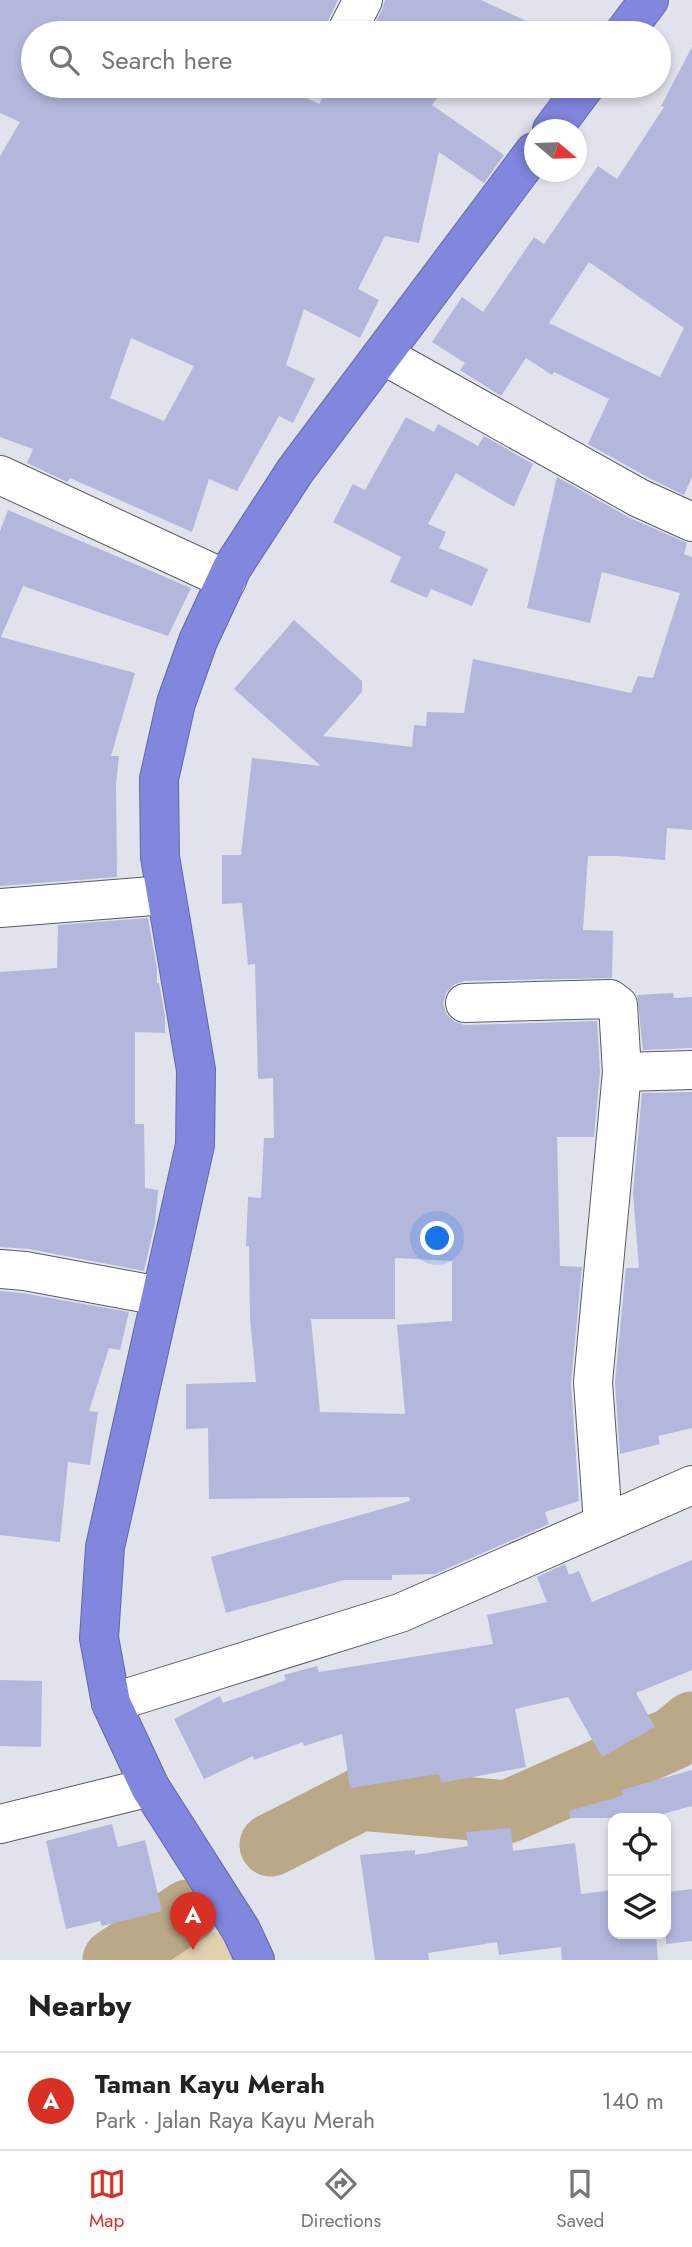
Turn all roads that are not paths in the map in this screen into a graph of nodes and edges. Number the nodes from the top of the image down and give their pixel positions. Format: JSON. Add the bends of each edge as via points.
{"nodes":[{"id":1,"x":363,"y":0,"type":"edge"},
{"id":2,"x":649,"y":0,"type":"edge"},
{"id":3,"x":352,"y":21,"type":"edge"},
{"id":4,"x":633,"y":21,"type":"edge"},
{"id":5,"x":575,"y":98,"type":"edge"},
{"id":6,"x":560,"y":119,"type":"edge"},
{"id":7,"x":524,"y":165,"type":"edge"},
{"id":8,"x":383,"y":355,"type":"junction"},
{"id":9,"x":0,"y":475,"type":"edge"},
{"id":10,"x":692,"y":522,"type":"edge"},
{"id":11,"x":227,"y":580,"type":"junction"},
{"id":12,"x":165,"y":895,"type":"junction"},
{"id":13,"x":0,"y":908,"type":"edge"},
{"id":14,"x":465,"y":1003,"type":"dead end"},
{"id":15,"x":692,"y":1070,"type":"edge"},
{"id":16,"x":622,"y":1072,"type":"junction"},
{"id":17,"x":0,"y":1269,"type":"edge"},
{"id":18,"x":160,"y":1296,"type":"junction"},
{"id":19,"x":692,"y":1485,"type":"edge"},
{"id":20,"x":603,"y":1524,"type":"junction"},
{"id":21,"x":111,"y":1703,"type":"junction"},
{"id":22,"x":150,"y":1787,"type":"junction"},
{"id":23,"x":0,"y":1824,"type":"edge"},
{"id":24,"x":248,"y":1945,"type":"edge"}],
"edges":[{"from":1,"to":3,"type":"street"},
{"from":2,"to":4,"type":"highway"},
{"from":5,"to":6,"type":"highway"},
{"from":7,"to":8,"type":"highway"},
{"from":8,"to":10,"type":"street","via":[[639,498]]},
{"from":8,"to":11,"type":"highway","via":[[295,471]]},
{"from":9,"to":11,"type":"street"},
{"from":11,"to":12,"type":"highway","via":[[176,703],[159,779],[159,857]]},
{"from":12,"to":13,"type":"street"},
{"from":12,"to":18,"type":"highway","via":[[196,1070],[195,1145]]},
{"from":14,"to":16,"type":"street","via":[[610,999],[618,1006]]},
{"from":15,"to":16,"type":"street"},
{"from":16,"to":20,"type":"street","via":[[593,1382]]},
{"from":17,"to":18,"type":"street"},
{"from":18,"to":21,"type":"highway","via":[[104,1547],[99,1638]]},
{"from":19,"to":20,"type":"street"},
{"from":20,"to":21,"type":"street","via":[[400,1613]]},
{"from":21,"to":22,"type":"highway"},
{"from":22,"to":23,"type":"street"},
{"from":22,"to":24,"type":"highway"}]}
